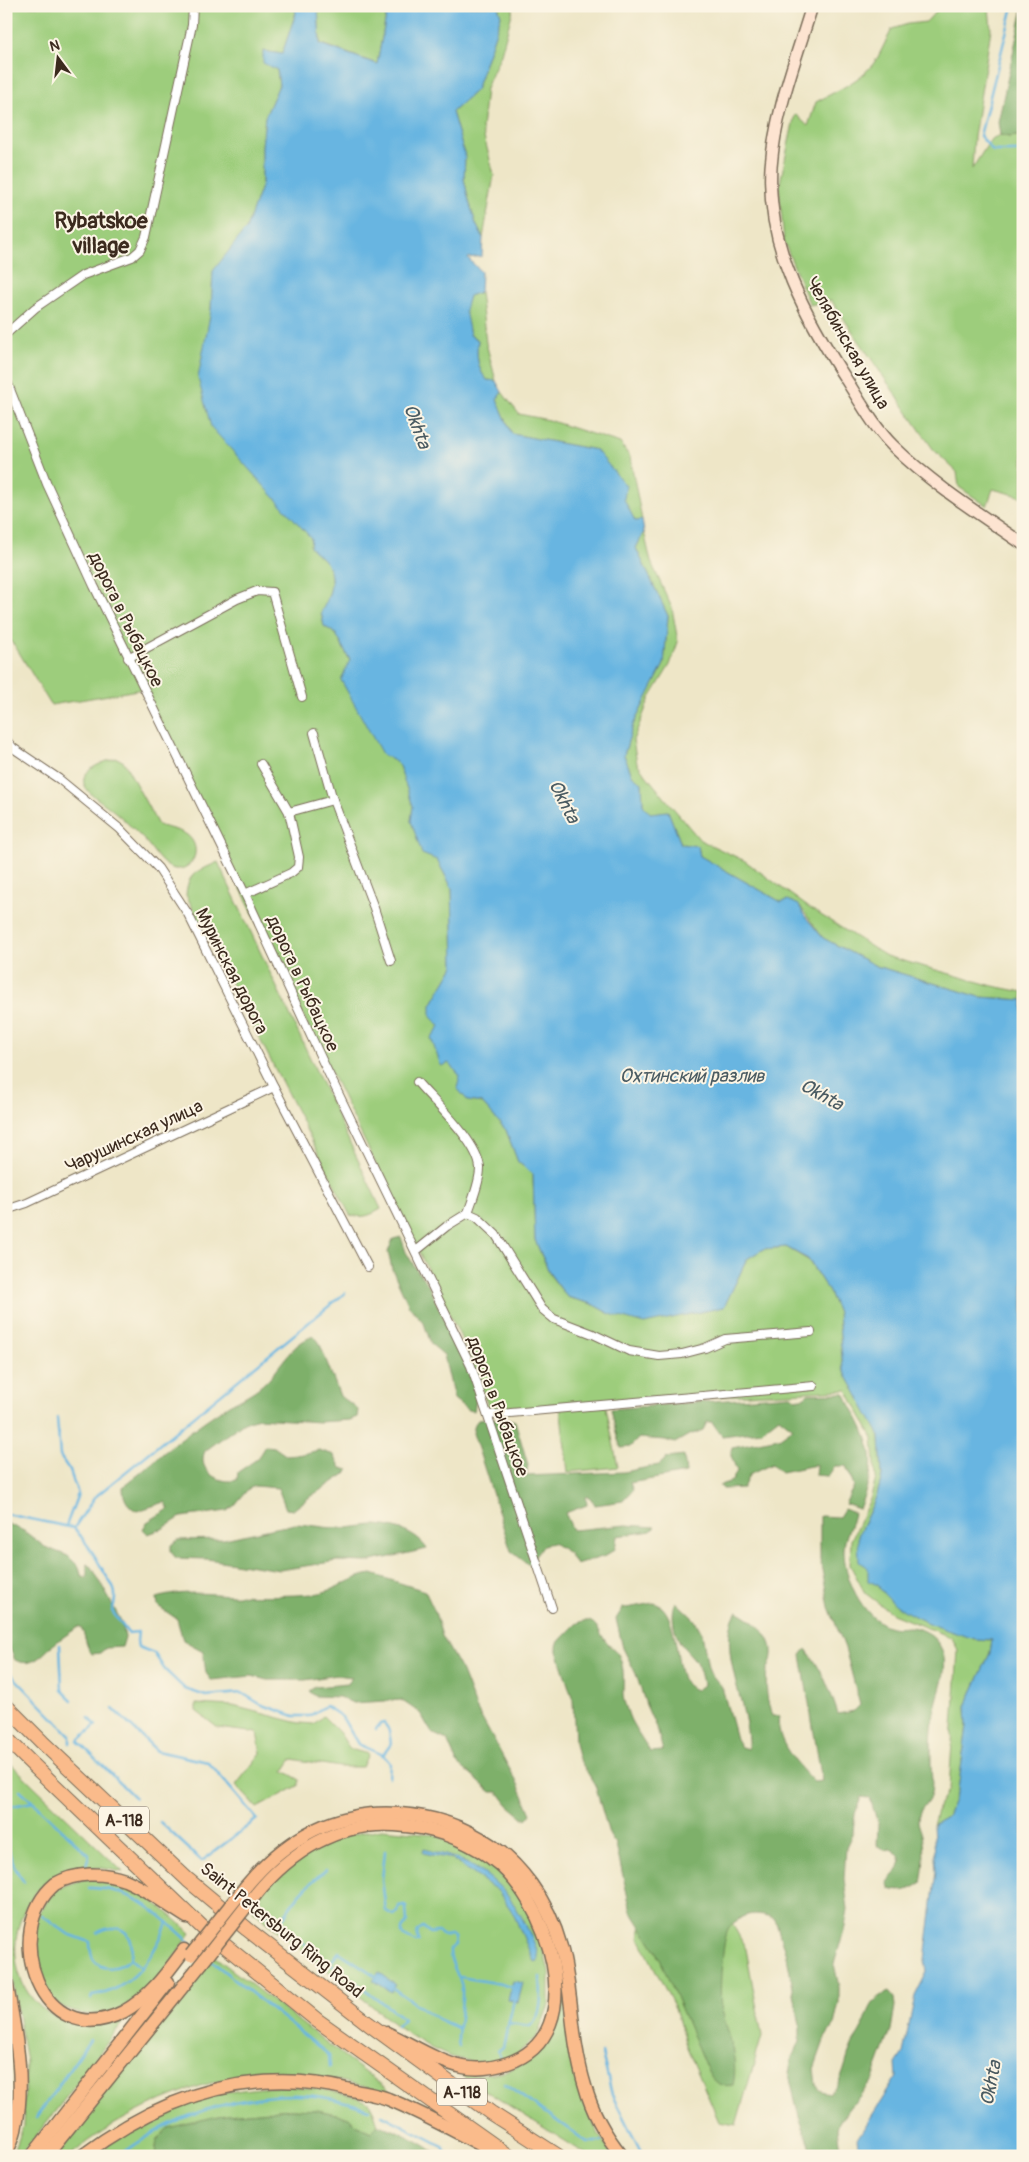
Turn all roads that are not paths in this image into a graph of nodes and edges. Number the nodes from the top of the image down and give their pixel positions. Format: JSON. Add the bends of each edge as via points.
{"nodes":[{"id":1,"x":193,"y":6,"type":"edge"},
{"id":2,"x":812,"y":6,"type":"edge"},
{"id":3,"x":6,"y":334,"type":"edge"},
{"id":4,"x":6,"y":379,"type":"edge"},
{"id":5,"x":1023,"y":544,"type":"edge"},
{"id":6,"x":128,"y":658,"type":"junction"},
{"id":7,"x":302,"y":697,"type":"dead end"},
{"id":8,"x":314,"y":733,"type":"dead end"},
{"id":9,"x":6,"y":740,"type":"edge"},
{"id":10,"x":261,"y":764,"type":"dead end"},
{"id":11,"x":332,"y":800,"type":"junction"},
{"id":12,"x":289,"y":812,"type":"junction"},
{"id":13,"x":245,"y":894,"type":"junction"},
{"id":14,"x":391,"y":961,"type":"dead end"},
{"id":15,"x":417,"y":1082,"type":"dead end"},
{"id":16,"x":274,"y":1087,"type":"junction"},
{"id":17,"x":6,"y":1210,"type":"edge"},
{"id":18,"x":468,"y":1213,"type":"junction"},
{"id":19,"x":416,"y":1251,"type":"junction"},
{"id":20,"x":368,"y":1267,"type":"dead end"},
{"id":21,"x":811,"y":1332,"type":"dead end"},
{"id":22,"x":814,"y":1386,"type":"dead end"},
{"id":23,"x":489,"y":1415,"type":"junction"},
{"id":24,"x":552,"y":1608,"type":"dead end"},
{"id":25,"x":6,"y":1706,"type":"edge"},
{"id":26,"x":6,"y":1738,"type":"edge"},
{"id":27,"x":251,"y":1890,"type":"junction"},
{"id":28,"x":202,"y":1927,"type":"junction"},
{"id":29,"x":187,"y":1953,"type":"junction"},
{"id":30,"x":6,"y":1980,"type":"edge"},
{"id":31,"x":370,"y":2024,"type":"junction"},
{"id":32,"x":6,"y":2154,"type":"edge"},
{"id":33,"x":32,"y":2156,"type":"edge"},
{"id":34,"x":46,"y":2156,"type":"edge"},
{"id":35,"x":82,"y":2156,"type":"edge"},
{"id":36,"x":504,"y":2156,"type":"edge"},
{"id":37,"x":509,"y":2156,"type":"edge"},
{"id":38,"x":558,"y":2156,"type":"edge"},
{"id":39,"x":622,"y":2156,"type":"edge"}],
"edges":[{"from":1,"to":3,"type":"street","via":[[192,25],[169,134],[140,250],[132,258],[82,275],[35,308]]},
{"from":2,"to":5,"type":"street","name":"Челябинская улица","via":[[780,110],[771,168],[776,236],[788,272],[837,366],[885,438],[932,480]]},
{"from":4,"to":6,"type":"street","name":"дорога в Рыбацкое","via":[[46,484]]},
{"from":6,"to":7,"type":"street","via":[[237,599],[257,591],[272,592]]},
{"from":6,"to":13,"type":"street","name":"дорога в Рыбацкое"},
{"from":8,"to":11,"type":"street"},
{"from":9,"to":16,"type":"street","name":"Муринская дорога","via":[[120,829],[158,868],[188,914]]},
{"from":10,"to":12,"type":"street"},
{"from":11,"to":12,"type":"street"},
{"from":11,"to":14,"type":"street"},
{"from":12,"to":13,"type":"street","via":[[299,857],[298,867]]},
{"from":13,"to":19,"type":"street","name":"дорога в Рыбацкое"},
{"from":15,"to":18,"type":"street","via":[[456,1124],[476,1155],[480,1174]]},
{"from":16,"to":17,"type":"street","name":"Чарушинская улица","via":[[36,1199]]},
{"from":16,"to":20,"type":"street","name":"Муринская дорога"},
{"from":18,"to":19,"type":"street"},
{"from":18,"to":21,"type":"street","via":[[496,1235],[542,1309],[554,1320],[629,1351],[660,1356],[682,1354],[725,1340]]},
{"from":19,"to":23,"type":"street","name":"дорога в Рыбацкое","via":[[471,1366]]},
{"from":22,"to":23,"type":"street"},
{"from":23,"to":24,"type":"street","name":"дорога в Рыбацкое"},
{"from":25,"to":31,"type":"highway","name":"Saint Petersburg Ring Road","number":"А-118","via":[[188,1880]]},
{"from":26,"to":28,"type":"highway","number":"А-118"},
{"from":27,"to":29,"type":"main road","bridge":true},
{"from":27,"to":31,"type":"main road","via":[[320,1840],[360,1827],[385,1824],[417,1826],[467,1842],[492,1858],[511,1876],[544,1928],[555,1982],[554,2007],[547,2029],[533,2049],[519,2060],[497,2067],[463,2067],[445,2062]]},
{"from":27,"to":34,"type":"main road","bridge":true,"via":[[201,1964]]},
{"from":27,"to":39,"type":"main road","via":[[263,1866],[290,1842],[333,1822],[366,1814],[424,1816],[455,1825],[502,1852],[522,1871],[554,1923],[569,1982],[585,2086],[599,2121]]},
{"from":28,"to":29,"type":"main road","via":[[124,1880],[81,1875],[64,1879],[36,1900],[22,1925],[19,1943],[24,1975],[35,1994],[62,2015],[94,2019],[123,2012],[140,2001]]},
{"from":28,"to":37,"type":"highway","number":"А-118","via":[[318,2020]]},
{"from":29,"to":33,"type":"main road"},
{"from":30,"to":32,"type":"main road","via":[[17,2047],[19,2090],[16,2125]]},
{"from":31,"to":38,"type":"highway","name":"Saint Petersburg Ring Road","number":"А-118","via":[[491,2113]]},
{"from":35,"to":36,"type":"main road","via":[[122,2128],[184,2098],[219,2088],[285,2080],[337,2086],[388,2099]]}]}
